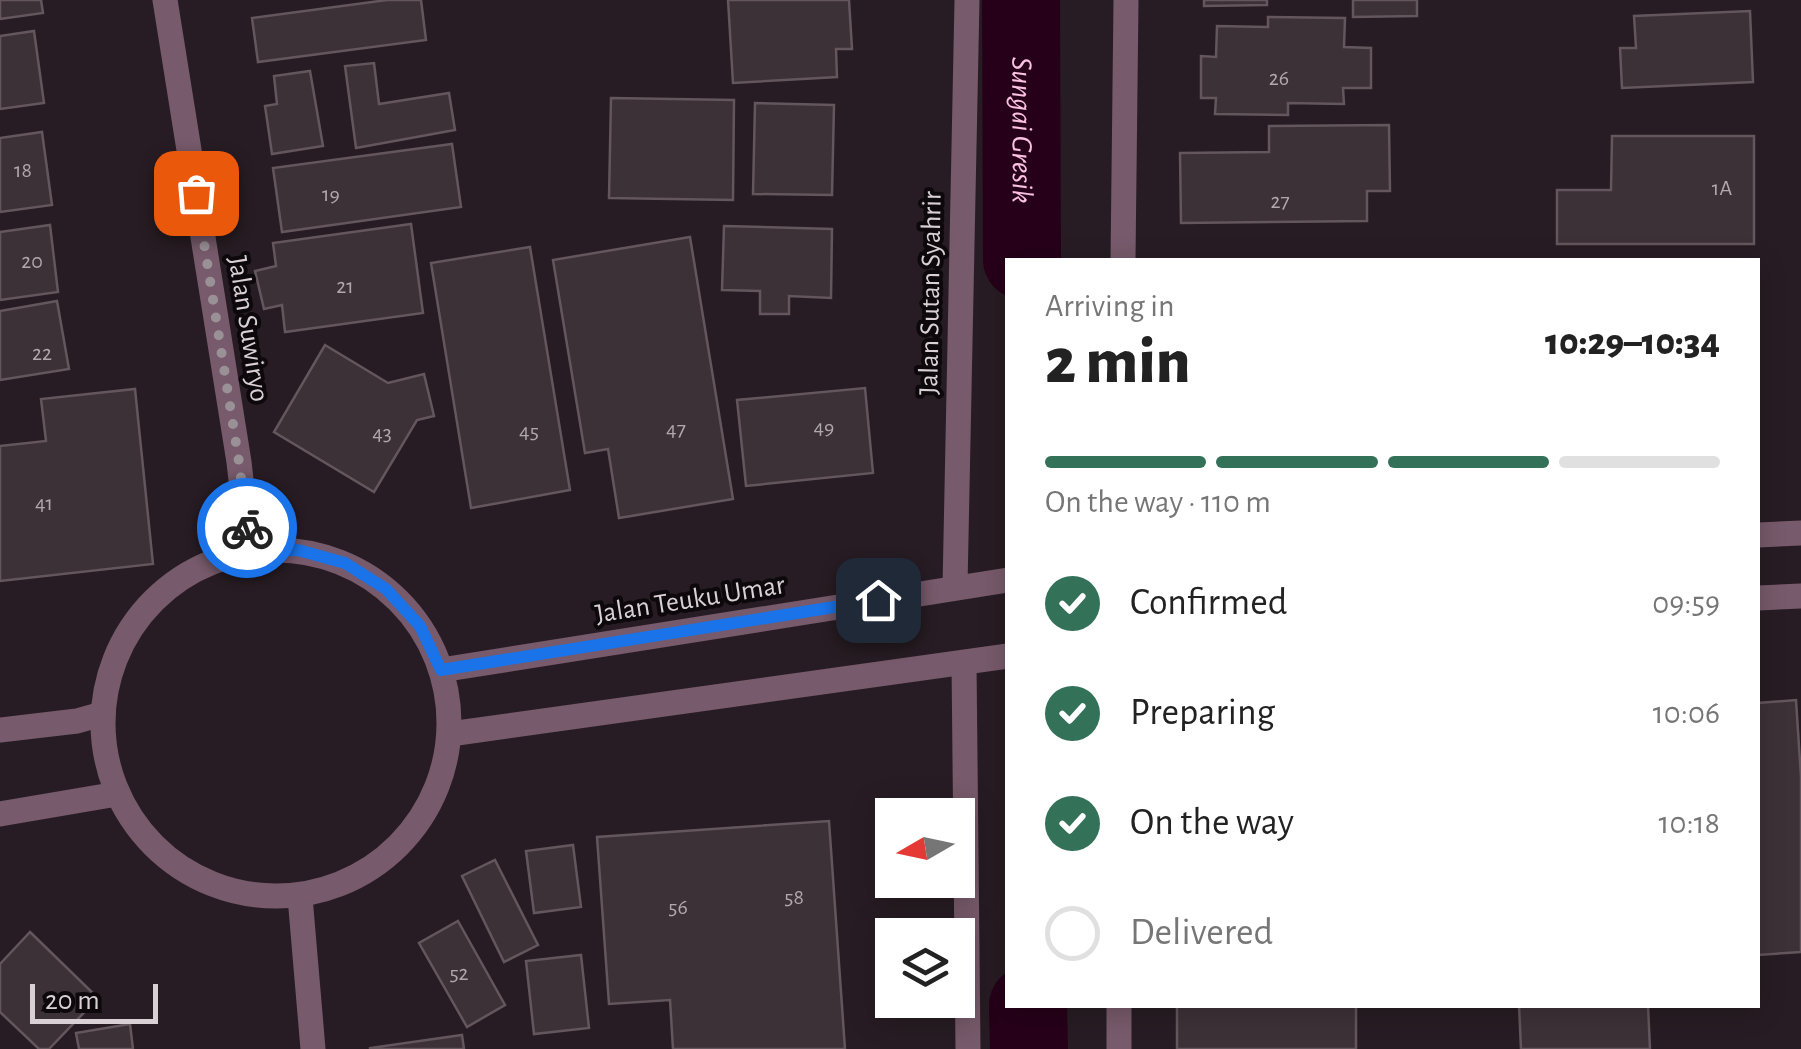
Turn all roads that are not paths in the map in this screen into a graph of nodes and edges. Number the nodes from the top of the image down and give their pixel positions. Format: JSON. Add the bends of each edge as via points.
{"nodes":[{"id":1,"x":164,"y":0,"type":"edge"},
{"id":2,"x":967,"y":0,"type":"edge"},
{"id":3,"x":1126,"y":0,"type":"edge"},
{"id":4,"x":1122,"y":258,"type":"edge"},
{"id":5,"x":1801,"y":534,"type":"edge"},
{"id":6,"x":1760,"y":535,"type":"edge"},
{"id":7,"x":249,"y":551,"type":"junction"},
{"id":8,"x":997,"y":581,"type":"edge"},
{"id":9,"x":955,"y":588,"type":"junction"},
{"id":10,"x":1801,"y":596,"type":"edge"},
{"id":11,"x":1760,"y":598,"type":"edge"},
{"id":12,"x":1001,"y":657,"type":"edge"},
{"id":13,"x":964,"y":663,"type":"junction"},
{"id":14,"x":441,"y":670,"type":"junction"},
{"id":15,"x":102,"y":714,"type":"junction"},
{"id":16,"x":0,"y":730,"type":"edge"},
{"id":17,"x":450,"y":734,"type":"junction"},
{"id":18,"x":117,"y":794,"type":"junction"},
{"id":19,"x":0,"y":814,"type":"edge"},
{"id":20,"x":300,"y":897,"type":"junction"},
{"id":21,"x":1119,"y":1008,"type":"edge"},
{"id":22,"x":312,"y":1049,"type":"edge"},
{"id":23,"x":968,"y":1049,"type":"edge"},
{"id":24,"x":1120,"y":1049,"type":"edge"}],
"edges":[{"from":1,"to":7,"type":"street","name":"Jalan Suwiryo"},
{"from":2,"to":9,"type":"street","name":"Jalan Sutan Syahrir"},
{"from":3,"to":4,"type":"street"},
{"from":5,"to":6,"type":"street"},
{"from":7,"to":14,"type":"street","via":[[298,550],[345,563],[386,589],[420,626]]},
{"from":7,"to":15,"type":"street","via":[[211,561],[146,606],[124,638]]},
{"from":8,"to":9,"type":"street","name":"Jalan Teuku Umar"},
{"from":9,"to":14,"type":"street","name":"Jalan Teuku Umar"},
{"from":10,"to":11,"type":"street"},
{"from":12,"to":13,"type":"street"},
{"from":13,"to":17,"type":"street"},
{"from":13,"to":23,"type":"street"},
{"from":14,"to":17,"type":"street"},
{"from":15,"to":16,"type":"street"},
{"from":15,"to":18,"type":"street"},
{"from":17,"to":20,"type":"street","via":[[436,792],[404,843],[356,879]]},
{"from":18,"to":19,"type":"street"},
{"from":18,"to":20,"type":"street","via":[[147,841],[191,876],[243,896]]},
{"from":20,"to":22,"type":"street"},
{"from":21,"to":24,"type":"street"}]}
